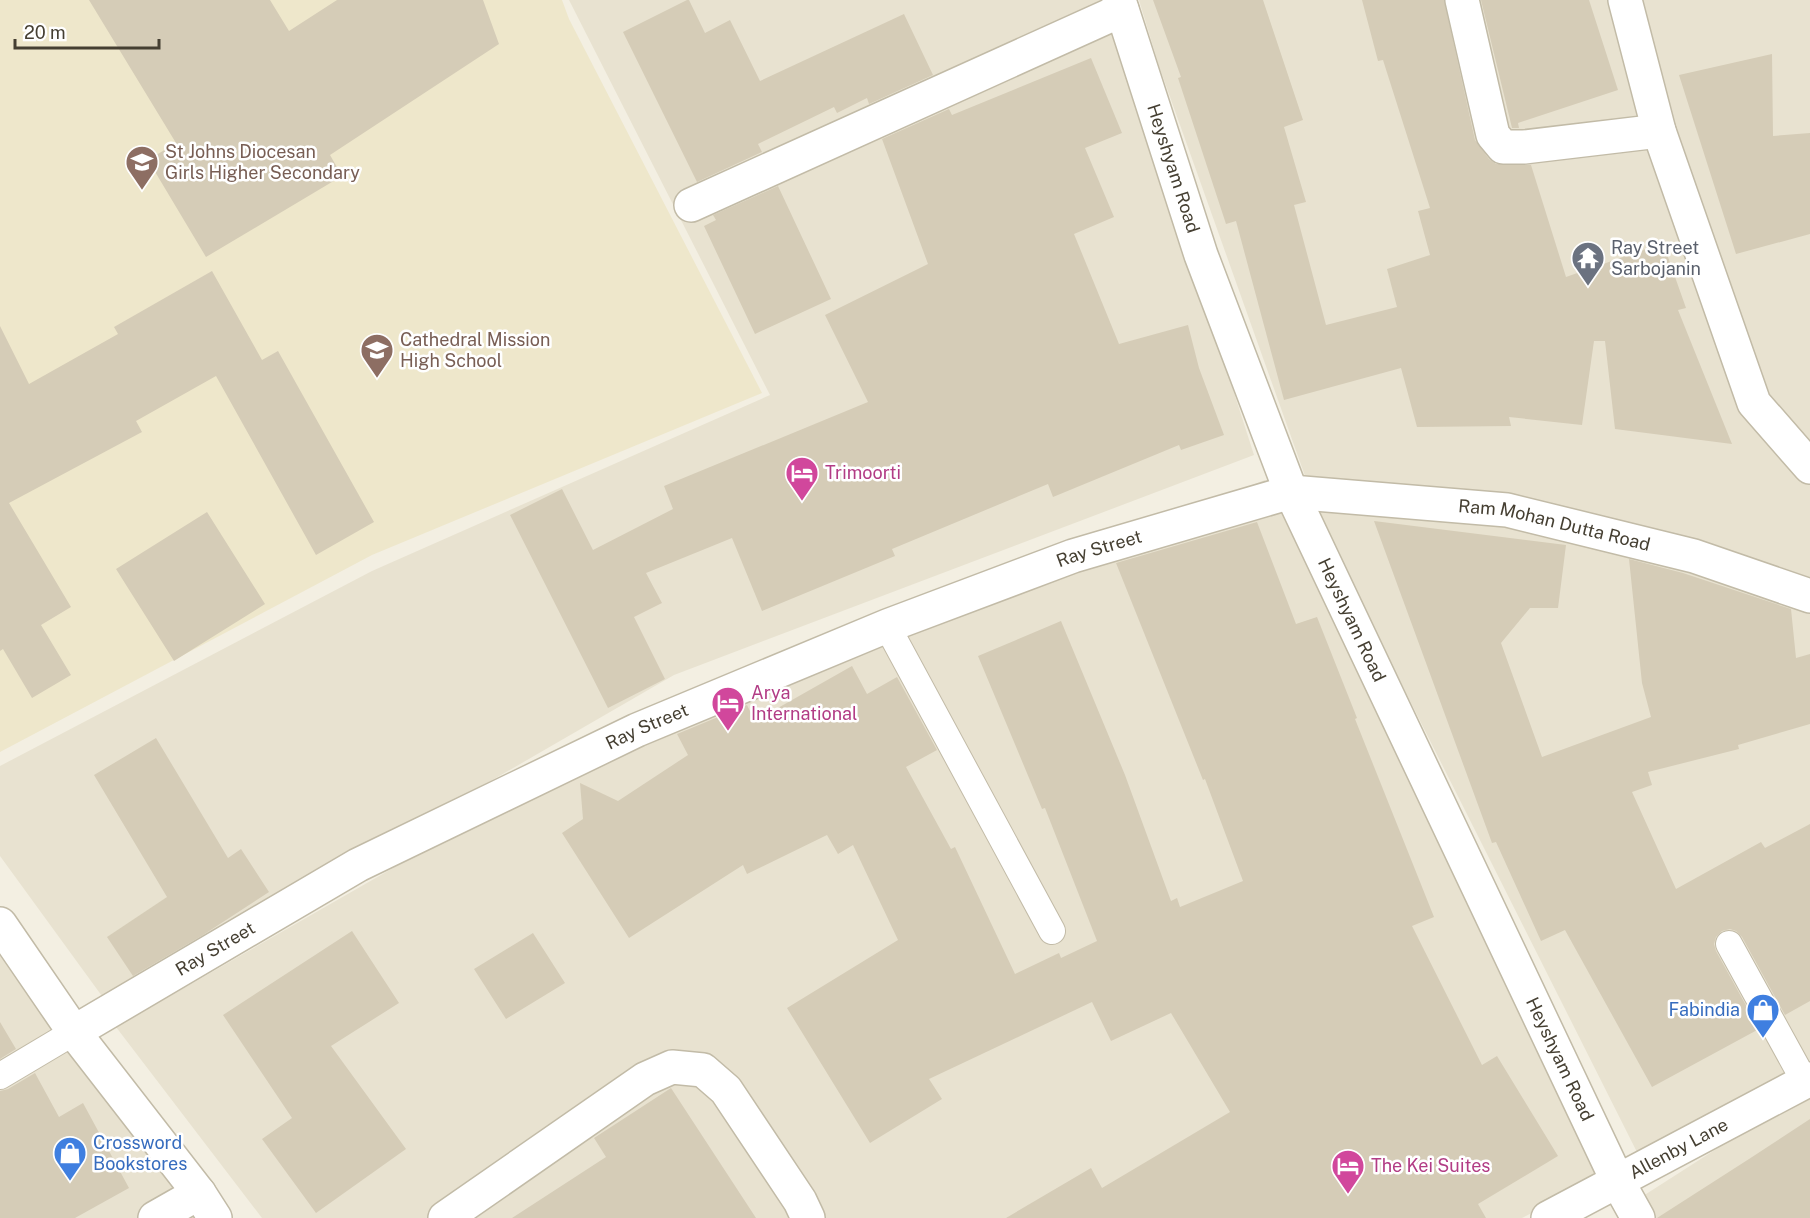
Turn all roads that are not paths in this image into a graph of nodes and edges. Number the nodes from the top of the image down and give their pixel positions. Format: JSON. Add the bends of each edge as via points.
{"nodes":[{"id":1,"x":1462,"y":0,"type":"edge"},
{"id":2,"x":1625,"y":0,"type":"edge"},
{"id":3,"x":1120,"y":5,"type":"edge"},
{"id":4,"x":1659,"y":131,"type":"junction"},
{"id":5,"x":691,"y":205,"type":"dead end"},
{"id":6,"x":1810,"y":467,"type":"edge"},
{"id":7,"x":1291,"y":492,"type":"junction"},
{"id":8,"x":1810,"y":596,"type":"edge"},
{"id":9,"x":887,"y":626,"type":"junction"},
{"id":10,"x":0,"y":924,"type":"edge"},
{"id":11,"x":1052,"y":931,"type":"dead end"},
{"id":12,"x":1729,"y":944,"type":"dead end"},
{"id":13,"x":74,"y":1032,"type":"junction"},
{"id":14,"x":0,"y":1076,"type":"edge"},
{"id":15,"x":1808,"y":1081,"type":"edge"},
{"id":16,"x":1618,"y":1182,"type":"junction"},
{"id":17,"x":207,"y":1206,"type":"edge"},
{"id":18,"x":155,"y":1218,"type":"edge"},
{"id":19,"x":445,"y":1218,"type":"edge"},
{"id":20,"x":808,"y":1218,"type":"edge"},
{"id":21,"x":1548,"y":1218,"type":"edge"},
{"id":22,"x":1638,"y":1218,"type":"edge"}],
"edges":[{"from":1,"to":4,"type":"street","via":[[1493,135],[1503,147]]},
{"from":2,"to":4,"type":"street"},
{"from":3,"to":5,"type":"street"},
{"from":3,"to":7,"type":"street","name":"Heyshyam Road","via":[[1201,255]]},
{"from":4,"to":6,"type":"street","via":[[1754,403]]},
{"from":7,"to":8,"type":"street","name":"Ram Mohan Dutta Road","via":[[1507,510],[1694,556]]},
{"from":7,"to":9,"type":"street","name":"Ray Street","via":[[1073,556]]},
{"from":7,"to":16,"type":"street","name":"Heyshyam Road"},
{"from":9,"to":11,"type":"lane"},
{"from":9,"to":13,"type":"street","name":"Ray Street","via":[[637,730],[358,865]]},
{"from":10,"to":13,"type":"street"},
{"from":12,"to":15,"type":"lane"},
{"from":13,"to":14,"type":"lane"},
{"from":13,"to":17,"type":"street"},
{"from":15,"to":16,"type":"street","name":"Allenby Lane"},
{"from":16,"to":21,"type":"street","name":"Allenby Lane"},
{"from":16,"to":22,"type":"street","name":"Heyshyam Road"},
{"from":17,"to":18,"type":"street"},
{"from":19,"to":20,"type":"street","via":[[645,1079],[672,1067],[704,1070],[726,1090]]}]}
